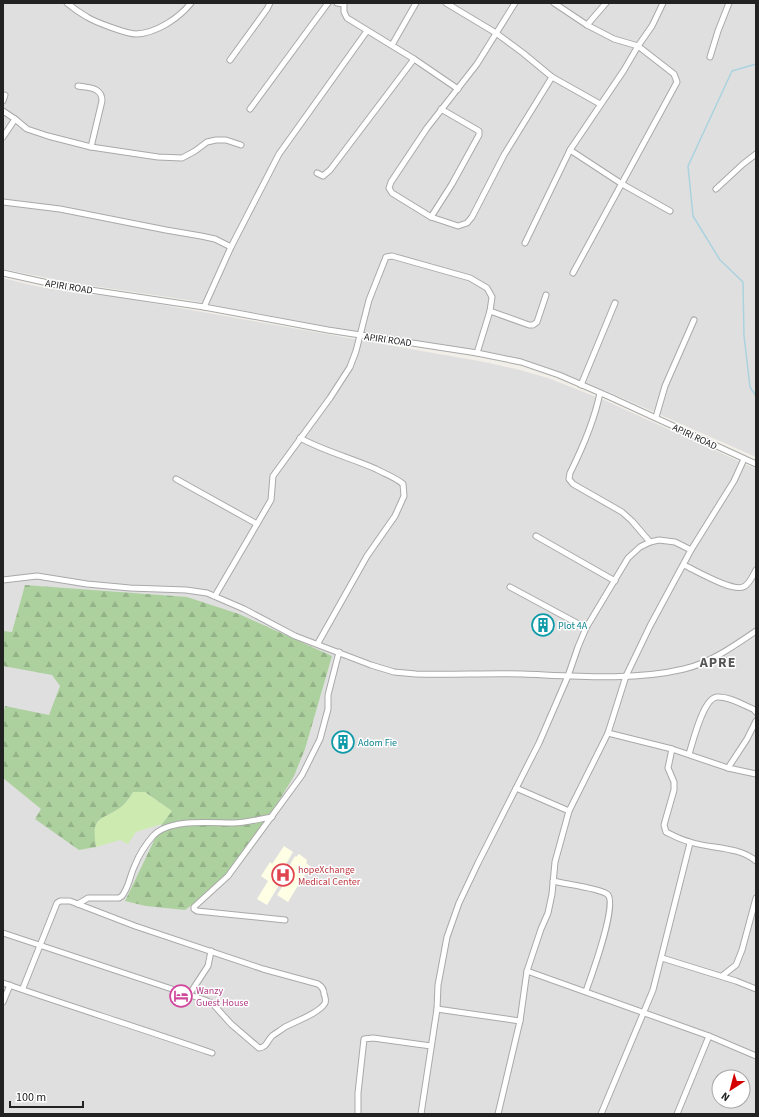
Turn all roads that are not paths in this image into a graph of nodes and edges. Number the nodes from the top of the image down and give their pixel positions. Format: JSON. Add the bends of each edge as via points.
{"nodes":[{"id":1,"x":67,"y":3,"type":"edge"},
{"id":2,"x":191,"y":3,"type":"edge"},
{"id":3,"x":270,"y":3,"type":"edge"},
{"id":4,"x":328,"y":3,"type":"edge"},
{"id":5,"x":336,"y":3,"type":"edge"},
{"id":6,"x":416,"y":3,"type":"edge"},
{"id":7,"x":446,"y":3,"type":"edge"},
{"id":8,"x":515,"y":3,"type":"edge"},
{"id":9,"x":554,"y":3,"type":"edge"},
{"id":10,"x":606,"y":3,"type":"edge"},
{"id":11,"x":663,"y":3,"type":"edge"},
{"id":12,"x":729,"y":3,"type":"edge"},
{"id":13,"x":344,"y":4,"type":"edge"},
{"id":14,"x":587,"y":25,"type":"junction"},
{"id":15,"x":367,"y":31,"type":"junction"},
{"id":16,"x":496,"y":33,"type":"junction"},
{"id":17,"x":392,"y":45,"type":"junction"},
{"id":18,"x":638,"y":46,"type":"junction"},
{"id":19,"x":710,"y":57,"type":"dead end"},
{"id":20,"x":414,"y":58,"type":"junction"},
{"id":21,"x":230,"y":60,"type":"dead end"},
{"id":22,"x":552,"y":77,"type":"junction"},
{"id":23,"x":78,"y":86,"type":"dead end"},
{"id":24,"x":458,"y":88,"type":"junction"},
{"id":25,"x":5,"y":95,"type":"dead end"},
{"id":26,"x":3,"y":101,"type":"edge"},
{"id":27,"x":600,"y":104,"type":"junction"},
{"id":28,"x":250,"y":109,"type":"dead end"},
{"id":29,"x":441,"y":109,"type":"junction"},
{"id":30,"x":3,"y":111,"type":"edge"},
{"id":31,"x":15,"y":119,"type":"junction"},
{"id":32,"x":3,"y":137,"type":"edge"},
{"id":33,"x":241,"y":145,"type":"dead end"},
{"id":34,"x":91,"y":147,"type":"junction"},
{"id":35,"x":570,"y":150,"type":"junction"},
{"id":36,"x":756,"y":154,"type":"edge"},
{"id":37,"x":317,"y":173,"type":"dead end"},
{"id":38,"x":622,"y":184,"type":"junction"},
{"id":39,"x":716,"y":189,"type":"dead end"},
{"id":40,"x":3,"y":202,"type":"edge"},
{"id":41,"x":670,"y":211,"type":"dead end"},
{"id":42,"x":431,"y":217,"type":"junction"},
{"id":43,"x":525,"y":243,"type":"dead end"},
{"id":44,"x":231,"y":247,"type":"junction"},
{"id":45,"x":3,"y":273,"type":"edge"},
{"id":46,"x":573,"y":273,"type":"dead end"},
{"id":47,"x":546,"y":295,"type":"dead end"},
{"id":48,"x":615,"y":303,"type":"dead end"},
{"id":49,"x":204,"y":307,"type":"junction"},
{"id":50,"x":490,"y":311,"type":"junction"},
{"id":51,"x":694,"y":320,"type":"dead end"},
{"id":52,"x":360,"y":335,"type":"junction"},
{"id":53,"x":477,"y":353,"type":"junction"},
{"id":54,"x":581,"y":385,"type":"junction"},
{"id":55,"x":600,"y":393,"type":"junction"},
{"id":56,"x":656,"y":417,"type":"junction"},
{"id":57,"x":300,"y":438,"type":"junction"},
{"id":58,"x":744,"y":459,"type":"junction"},
{"id":59,"x":756,"y":464,"type":"edge"},
{"id":60,"x":176,"y":479,"type":"dead end"},
{"id":61,"x":257,"y":524,"type":"junction"},
{"id":62,"x":536,"y":536,"type":"dead end"},
{"id":63,"x":650,"y":542,"type":"junction"},
{"id":64,"x":691,"y":550,"type":"junction"},
{"id":65,"x":684,"y":565,"type":"junction"},
{"id":66,"x":756,"y":570,"type":"edge"},
{"id":67,"x":3,"y":580,"type":"edge"},
{"id":68,"x":615,"y":581,"type":"junction"},
{"id":69,"x":510,"y":586,"type":"dead end"},
{"id":70,"x":215,"y":596,"type":"junction"},
{"id":71,"x":586,"y":628,"type":"junction"},
{"id":72,"x":756,"y":631,"type":"edge"},
{"id":73,"x":318,"y":643,"type":"junction"},
{"id":74,"x":339,"y":652,"type":"junction"},
{"id":75,"x":568,"y":676,"type":"junction"},
{"id":76,"x":626,"y":676,"type":"junction"},
{"id":77,"x":756,"y":712,"type":"edge"},
{"id":78,"x":756,"y":721,"type":"edge"},
{"id":79,"x":608,"y":733,"type":"junction"},
{"id":80,"x":672,"y":749,"type":"junction"},
{"id":81,"x":689,"y":754,"type":"junction"},
{"id":82,"x":728,"y":768,"type":"junction"},
{"id":83,"x":756,"y":774,"type":"edge"},
{"id":84,"x":516,"y":788,"type":"junction"},
{"id":85,"x":569,"y":811,"type":"junction"},
{"id":86,"x":272,"y":817,"type":"junction"},
{"id":87,"x":690,"y":842,"type":"junction"},
{"id":88,"x":756,"y":861,"type":"edge"},
{"id":89,"x":553,"y":881,"type":"junction"},
{"id":90,"x":756,"y":898,"type":"edge"},
{"id":91,"x":78,"y":904,"type":"junction"},
{"id":92,"x":285,"y":920,"type":"dead end"},
{"id":93,"x":3,"y":933,"type":"edge"},
{"id":94,"x":41,"y":946,"type":"junction"},
{"id":95,"x":211,"y":951,"type":"junction"},
{"id":96,"x":662,"y":958,"type":"junction"},
{"id":97,"x":527,"y":971,"type":"junction"},
{"id":98,"x":722,"y":976,"type":"junction"},
{"id":99,"x":3,"y":983,"type":"edge"},
{"id":100,"x":10,"y":985,"type":"junction"},
{"id":101,"x":22,"y":988,"type":"junction"},
{"id":102,"x":756,"y":989,"type":"edge"},
{"id":103,"x":586,"y":991,"type":"junction"},
{"id":104,"x":189,"y":995,"type":"junction"},
{"id":105,"x":3,"y":1002,"type":"edge"},
{"id":106,"x":437,"y":1009,"type":"junction"},
{"id":107,"x":644,"y":1012,"type":"junction"},
{"id":108,"x":520,"y":1021,"type":"junction"},
{"id":109,"x":709,"y":1036,"type":"junction"},
{"id":110,"x":431,"y":1046,"type":"junction"},
{"id":111,"x":212,"y":1053,"type":"dead end"},
{"id":112,"x":756,"y":1056,"type":"edge"},
{"id":113,"x":358,"y":1114,"type":"edge"},
{"id":114,"x":421,"y":1114,"type":"edge"},
{"id":115,"x":498,"y":1114,"type":"edge"},
{"id":116,"x":601,"y":1114,"type":"edge"},
{"id":117,"x":677,"y":1114,"type":"edge"}],
"edges":[{"from":1,"to":2,"type":"street","via":[[87,17],[136,34],[168,24]]},
{"from":3,"to":21,"type":"street"},
{"from":4,"to":28,"type":"street"},
{"from":5,"to":13,"type":"street"},
{"from":6,"to":17,"type":"street"},
{"from":7,"to":16,"type":"street"},
{"from":8,"to":16,"type":"street"},
{"from":9,"to":14,"type":"street"},
{"from":10,"to":14,"type":"street"},
{"from":11,"to":18,"type":"street","via":[[652,26]]},
{"from":12,"to":19,"type":"street"},
{"from":13,"to":15,"type":"street","via":[[347,18]]},
{"from":14,"to":18,"type":"street","via":[[614,39]]},
{"from":15,"to":17,"type":"street"},
{"from":15,"to":44,"type":"street","via":[[278,154]]},
{"from":16,"to":22,"type":"street"},
{"from":16,"to":24,"type":"street"},
{"from":17,"to":20,"type":"street"},
{"from":18,"to":27,"type":"street"},
{"from":18,"to":38,"type":"street","via":[[674,74],[677,82]]},
{"from":20,"to":24,"type":"street"},
{"from":20,"to":37,"type":"street","via":[[330,170],[323,176]]},
{"from":22,"to":27,"type":"street"},
{"from":22,"to":42,"type":"street","via":[[504,155],[470,220],[458,226]]},
{"from":23,"to":34,"type":"street","via":[[99,90],[102,95]]},
{"from":24,"to":29,"type":"street"},
{"from":25,"to":26,"type":"street"},
{"from":27,"to":35,"type":"street"},
{"from":29,"to":42,"type":"street","via":[[479,131],[479,135]]},
{"from":29,"to":42,"type":"street","via":[[390,182],[389,188],[392,193]]},
{"from":30,"to":31,"type":"street"},
{"from":31,"to":32,"type":"street"},
{"from":31,"to":34,"type":"street","via":[[34,132]]},
{"from":33,"to":34,"type":"street","via":[[226,140],[207,142],[182,158]]},
{"from":35,"to":38,"type":"street"},
{"from":35,"to":43,"type":"street"},
{"from":36,"to":39,"type":"street"},
{"from":38,"to":41,"type":"street"},
{"from":38,"to":46,"type":"street"},
{"from":40,"to":44,"type":"street","via":[[60,209],[201,236],[215,239]]},
{"from":44,"to":49,"type":"street"},
{"from":45,"to":49,"type":"street","name":"APIRI ROAD","via":[[57,285]]},
{"from":47,"to":50,"type":"street","via":[[537,322],[533,325]]},
{"from":48,"to":54,"type":"street"},
{"from":49,"to":52,"type":"street","name":"APIRI ROAD"},
{"from":50,"to":52,"type":"street","via":[[491,294],[487,288],[470,278],[392,256],[386,257],[369,300]]},
{"from":50,"to":53,"type":"street"},
{"from":51,"to":56,"type":"street","via":[[665,386]]},
{"from":52,"to":53,"type":"street","name":"APIRI ROAD"},
{"from":52,"to":57,"type":"street","via":[[350,367]]},
{"from":53,"to":54,"type":"street","name":"APIRI ROAD","via":[[521,362]]},
{"from":54,"to":55,"type":"street","name":"APIRI ROAD"},
{"from":55,"to":56,"type":"street","name":"APIRI ROAD"},
{"from":55,"to":63,"type":"street","via":[[586,441],[569,479],[573,484],[622,512]]},
{"from":56,"to":58,"type":"street","name":"APIRI ROAD"},
{"from":57,"to":61,"type":"street","via":[[273,476],[271,500]]},
{"from":57,"to":73,"type":"street","via":[[397,479],[403,484],[404,496],[395,516],[367,556]]},
{"from":58,"to":59,"type":"street","name":"APIRI ROAD"},
{"from":58,"to":64,"type":"street","via":[[734,481]]},
{"from":60,"to":61,"type":"street"},
{"from":61,"to":70,"type":"street"},
{"from":62,"to":68,"type":"street"},
{"from":63,"to":64,"type":"street","via":[[675,542]]},
{"from":63,"to":68,"type":"street","via":[[628,558]]},
{"from":64,"to":65,"type":"street"},
{"from":65,"to":66,"type":"street","via":[[730,587],[741,588],[746,586]]},
{"from":65,"to":76,"type":"street"},
{"from":67,"to":70,"type":"street","via":[[37,576],[87,584],[186,590]]},
{"from":68,"to":71,"type":"street"},
{"from":69,"to":71,"type":"street"},
{"from":70,"to":73,"type":"street","via":[[295,636]]},
{"from":71,"to":75,"type":"street"},
{"from":72,"to":76,"type":"street","via":[[728,650],[685,669]]},
{"from":73,"to":74,"type":"street"},
{"from":74,"to":75,"type":"street","via":[[394,672]]},
{"from":74,"to":86,"type":"street","via":[[320,739],[302,775]]},
{"from":75,"to":76,"type":"street"},
{"from":75,"to":84,"type":"street"},
{"from":76,"to":79,"type":"street"},
{"from":77,"to":81,"type":"street","via":[[727,698],[712,699],[698,724]]},
{"from":78,"to":82,"type":"street"},
{"from":79,"to":80,"type":"street"},
{"from":79,"to":85,"type":"street"},
{"from":80,"to":81,"type":"street"},
{"from":80,"to":87,"type":"street","via":[[668,768],[674,782],[674,790],[664,825],[666,832]]},
{"from":81,"to":82,"type":"street"},
{"from":82,"to":83,"type":"street"},
{"from":84,"to":85,"type":"street"},
{"from":84,"to":106,"type":"street","via":[[459,903],[444,951]]},
{"from":85,"to":89,"type":"street","via":[[560,840]]},
{"from":86,"to":91,"type":"street","via":[[247,822],[188,823],[158,832],[135,865],[122,896],[88,898]]},
{"from":86,"to":92,"type":"street","via":[[228,876],[196,904],[194,909]]},
{"from":87,"to":88,"type":"street","via":[[732,850],[750,856]]},
{"from":87,"to":96,"type":"street"},
{"from":89,"to":97,"type":"street","via":[[548,913]]},
{"from":89,"to":103,"type":"street","via":[[598,891],[610,898],[606,932]]},
{"from":90,"to":98,"type":"street","via":[[736,965]]},
{"from":91,"to":94,"type":"street","via":[[63,900],[57,903]]},
{"from":91,"to":95,"type":"street"},
{"from":93,"to":94,"type":"street"},
{"from":94,"to":101,"type":"street"},
{"from":94,"to":104,"type":"street"},
{"from":95,"to":104,"type":"street","via":[[208,966]]},
{"from":95,"to":104,"type":"street","via":[[318,984],[324,991],[325,1003],[310,1015],[272,1036],[266,1046],[259,1048],[231,1024],[213,1004]]},
{"from":96,"to":98,"type":"street"},
{"from":96,"to":107,"type":"street"},
{"from":97,"to":103,"type":"street"},
{"from":97,"to":108,"type":"street"},
{"from":98,"to":102,"type":"street"},
{"from":99,"to":100,"type":"street"},
{"from":100,"to":101,"type":"street"},
{"from":100,"to":105,"type":"street"},
{"from":101,"to":111,"type":"street"},
{"from":103,"to":107,"type":"street"},
{"from":106,"to":108,"type":"street"},
{"from":106,"to":110,"type":"street"},
{"from":107,"to":109,"type":"street"},
{"from":107,"to":116,"type":"street"},
{"from":108,"to":115,"type":"street"},
{"from":109,"to":112,"type":"street"},
{"from":109,"to":117,"type":"street"},
{"from":110,"to":113,"type":"street","via":[[364,1039]]},
{"from":110,"to":114,"type":"street"}]}
